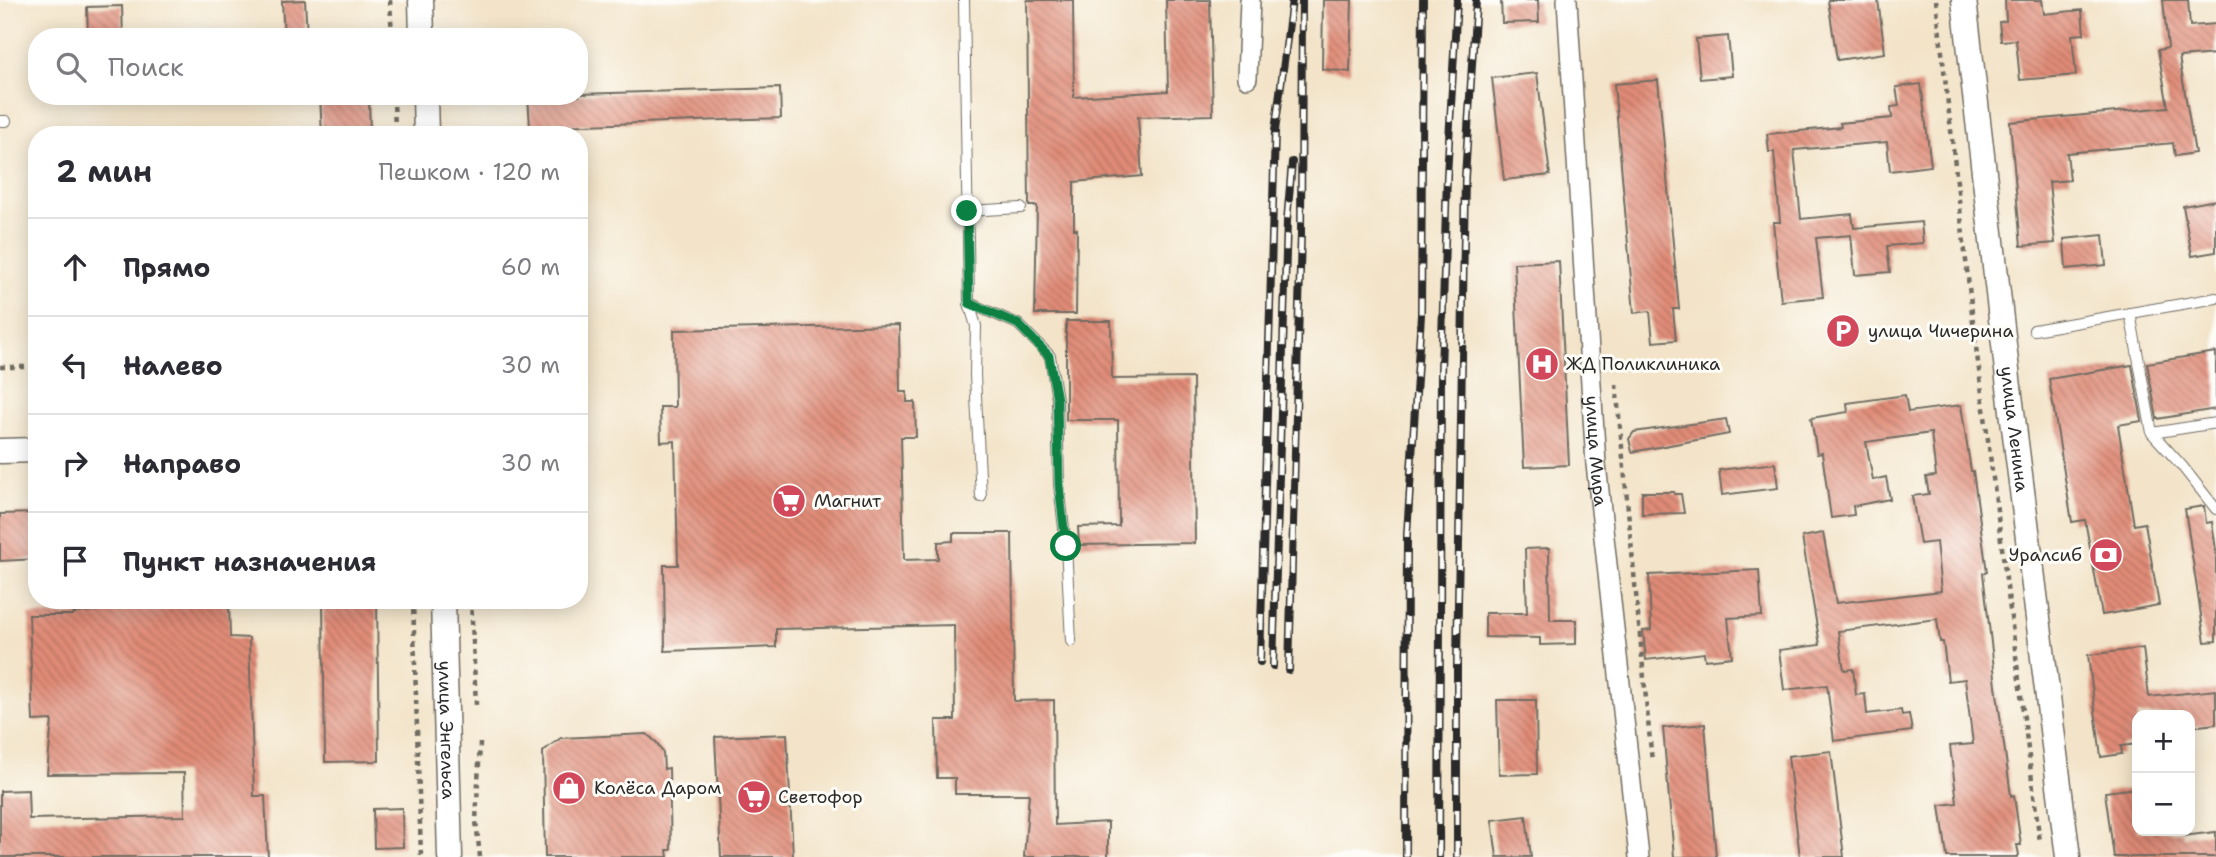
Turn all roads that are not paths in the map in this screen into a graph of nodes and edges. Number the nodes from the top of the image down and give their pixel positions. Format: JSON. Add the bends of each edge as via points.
{"nodes":[{"id":1,"x":421,"y":0,"type":"edge"},
{"id":2,"x":964,"y":0,"type":"edge"},
{"id":3,"x":1250,"y":0,"type":"edge"},
{"id":4,"x":1567,"y":0,"type":"edge"},
{"id":5,"x":1964,"y":0,"type":"edge"},
{"id":6,"x":422,"y":28,"type":"edge"},
{"id":7,"x":1247,"y":78,"type":"dead end"},
{"id":8,"x":425,"y":105,"type":"edge"},
{"id":9,"x":426,"y":126,"type":"edge"},
{"id":10,"x":1021,"y":208,"type":"dead end"},
{"id":11,"x":967,"y":211,"type":"junction"},
{"id":12,"x":2216,"y":298,"type":"edge"},
{"id":13,"x":969,"y":303,"type":"junction"},
{"id":14,"x":2130,"y":313,"type":"junction"},
{"id":15,"x":2034,"y":330,"type":"dead end"},
{"id":16,"x":2216,"y":422,"type":"edge"},
{"id":17,"x":2152,"y":433,"type":"junction"},
{"id":18,"x":0,"y":450,"type":"edge"},
{"id":19,"x":28,"y":450,"type":"edge"},
{"id":20,"x":981,"y":497,"type":"dead end"},
{"id":21,"x":2216,"y":509,"type":"edge"},
{"id":22,"x":443,"y":609,"type":"edge"},
{"id":23,"x":1071,"y":641,"type":"dead end"},
{"id":24,"x":450,"y":857,"type":"edge"},
{"id":25,"x":1639,"y":857,"type":"edge"},
{"id":26,"x":2068,"y":857,"type":"edge"}],
"edges":[{"from":1,"to":6,"type":"street"},
{"from":2,"to":11,"type":"lane"},
{"from":3,"to":7,"type":"street"},
{"from":4,"to":25,"type":"street","name":"улица Мира","via":[[1596,464]]},
{"from":5,"to":26,"type":"street","name":"улица Ленина"},
{"from":8,"to":9,"type":"street"},
{"from":10,"to":11,"type":"lane"},
{"from":11,"to":13,"type":"lane"},
{"from":12,"to":14,"type":"lane"},
{"from":13,"to":20,"type":"lane","via":[[976,326]]},
{"from":13,"to":23,"type":"lane","via":[[1018,324],[1049,356],[1057,399]]},
{"from":14,"to":15,"type":"lane"},
{"from":14,"to":17,"type":"lane"},
{"from":16,"to":17,"type":"lane"},
{"from":17,"to":21,"type":"lane"},
{"from":18,"to":19,"type":"street"},
{"from":22,"to":24,"type":"street","name":"улица Энгельса"}]}
